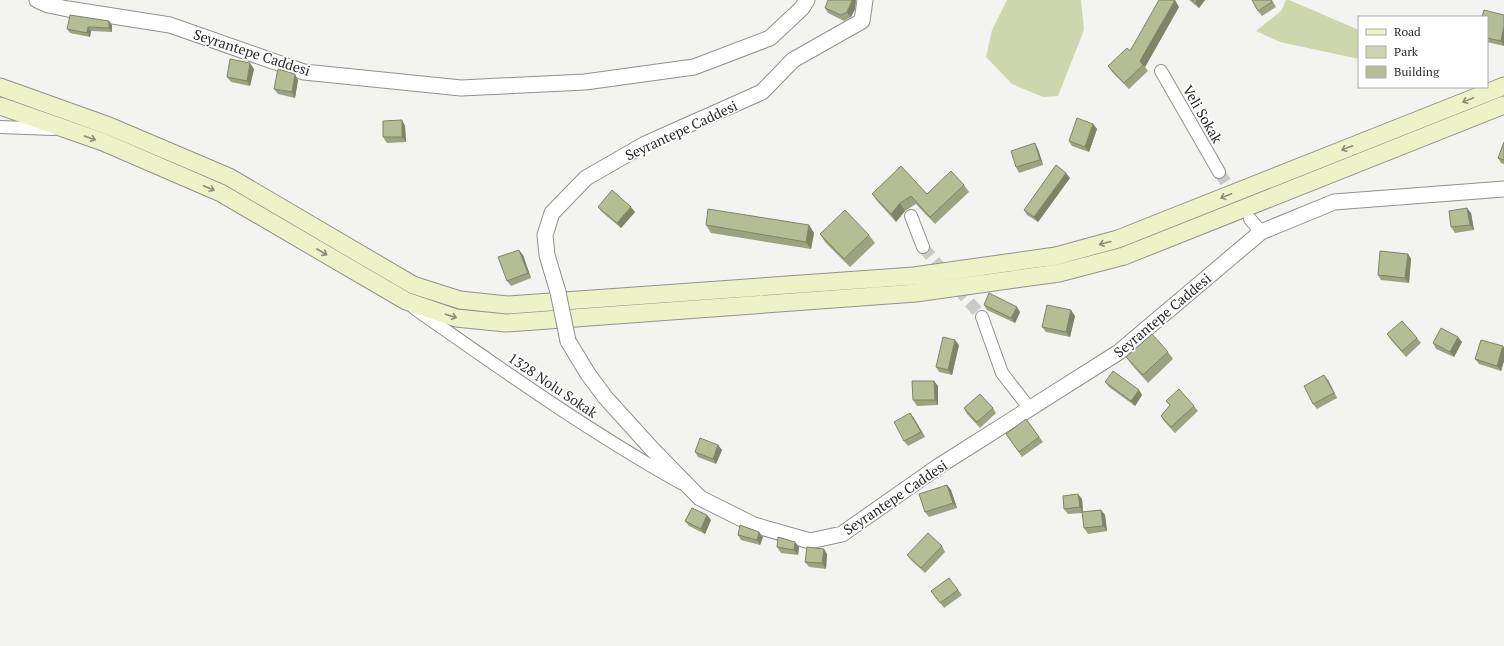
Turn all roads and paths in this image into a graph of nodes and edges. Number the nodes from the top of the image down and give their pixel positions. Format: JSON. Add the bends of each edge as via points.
{"nodes":[{"id":1,"x":65,"y":0,"type":"edge"},
{"id":2,"x":807,"y":0,"type":"edge"},
{"id":3,"x":865,"y":0,"type":"edge"},
{"id":4,"x":43,"y":2,"type":"edge"},
{"id":5,"x":1161,"y":71,"type":"dead end"},
{"id":6,"x":1504,"y":86,"type":"edge"},
{"id":7,"x":0,"y":87,"type":"edge"},
{"id":8,"x":1504,"y":105,"type":"edge"},
{"id":9,"x":0,"y":106,"type":"edge"},
{"id":10,"x":0,"y":127,"type":"edge"},
{"id":11,"x":69,"y":130,"type":"junction"},
{"id":12,"x":1219,"y":172,"type":"tunnel mouth"},
{"id":13,"x":1504,"y":189,"type":"edge"},
{"id":14,"x":911,"y":216,"type":"dead end"},
{"id":15,"x":1250,"y":219,"type":"dead end"},
{"id":16,"x":1261,"y":232,"type":"junction"},
{"id":17,"x":923,"y":247,"type":"tunnel mouth"},
{"id":18,"x":402,"y":300,"type":"junction"},
{"id":19,"x":982,"y":317,"type":"tunnel mouth"},
{"id":20,"x":1030,"y":409,"type":"junction"},
{"id":21,"x":691,"y":489,"type":"junction"}],
"edges":[{"from":1,"to":4,"type":"street"},
{"from":2,"to":4,"type":"street","name":"Seyrantepe Caddesi","via":[[770,38],[694,67],[585,82],[461,88],[304,72],[170,25]]},
{"from":3,"to":21,"type":"street","name":"Seyrantepe Caddesi","bridge":true,"via":[[862,21],[793,60],[762,92],[645,144],[586,178],[552,213],[545,235],[547,255],[568,341],[605,396]]},
{"from":5,"to":12,"type":"street","name":"Veli Sokak"},
{"from":6,"to":7,"type":"main road","one_way":true,"via":[[1118,239],[1056,256],[914,276],[507,304],[460,300],[413,285],[229,177],[109,126]]},
{"from":18,"to":8,"type":"main road","one_way":true,"via":[[456,318],[506,323],[916,293],[1059,273],[1124,256]]},
{"from":9,"to":11,"type":"main road"},
{"from":10,"to":11,"type":"street"},
{"from":11,"to":18,"type":"main road","one_way":true,"via":[[221,193]]},
{"from":13,"to":16,"type":"street","name":"Seyrantepe Caddesi","via":[[1334,202]]},
{"from":14,"to":17,"type":"street"},
{"from":15,"to":16,"type":"street"},
{"from":16,"to":20,"type":"street","name":"Seyrantepe Caddesi","via":[[1119,352]]},
{"from":18,"to":21,"type":"street","name":"1328 Nolu Sokak","via":[[623,451]]},
{"from":19,"to":20,"type":"street","via":[[1002,373]]},
{"from":20,"to":21,"type":"street","name":"Seyrantepe Caddesi","via":[[939,466],[842,534],[810,541],[754,525],[700,498]]}]}
